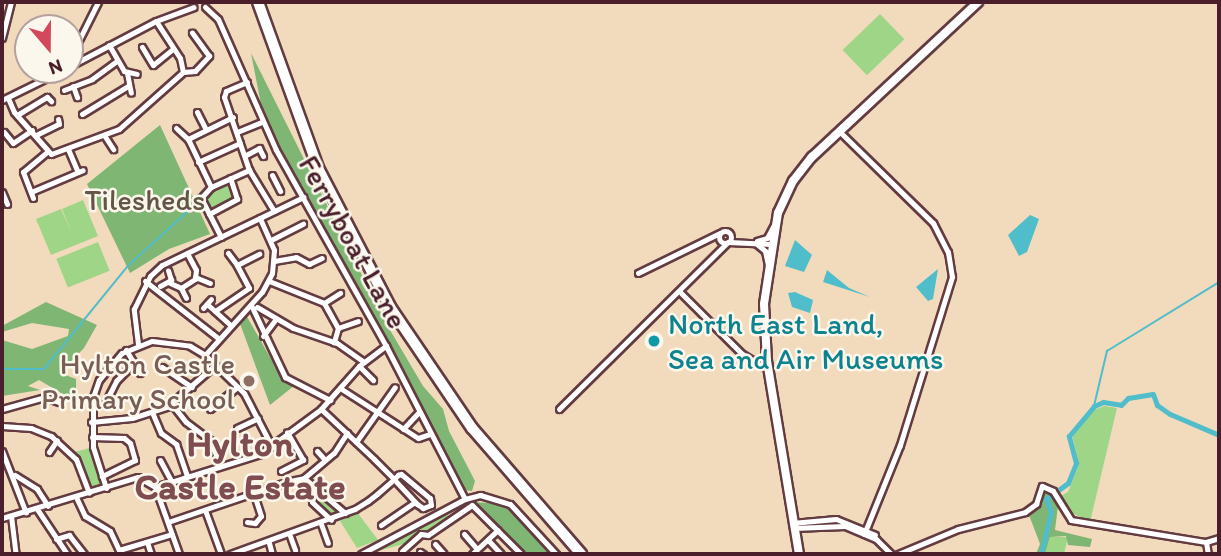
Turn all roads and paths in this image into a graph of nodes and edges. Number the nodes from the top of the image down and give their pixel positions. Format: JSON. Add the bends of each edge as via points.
{"nodes":[{"id":1,"x":11,"y":2,"type":"edge"},
{"id":2,"x":98,"y":2,"type":"edge"},
{"id":3,"x":252,"y":2,"type":"edge"},
{"id":4,"x":258,"y":2,"type":"edge"},
{"id":5,"x":978,"y":2,"type":"edge"},
{"id":6,"x":195,"y":5,"type":"edge"},
{"id":7,"x":204,"y":5,"type":"edge"},
{"id":8,"x":156,"y":21,"type":"junction"},
{"id":9,"x":84,"y":30,"type":"edge"},
{"id":10,"x":196,"y":32,"type":"dead end"},
{"id":11,"x":2,"y":38,"type":"edge"},
{"id":12,"x":109,"y":45,"type":"junction"},
{"id":13,"x":146,"y":48,"type":"dead end"},
{"id":14,"x":173,"y":50,"type":"junction"},
{"id":15,"x":84,"y":58,"type":"edge"},
{"id":16,"x":117,"y":61,"type":"junction"},
{"id":17,"x":183,"y":72,"type":"junction"},
{"id":18,"x":127,"y":73,"type":"junction"},
{"id":19,"x":137,"y":74,"type":"dead end"},
{"id":20,"x":247,"y":82,"type":"junction"},
{"id":21,"x":35,"y":84,"type":"edge"},
{"id":22,"x":73,"y":86,"type":"junction"},
{"id":23,"x":128,"y":86,"type":"junction"},
{"id":24,"x":64,"y":90,"type":"dead end"},
{"id":25,"x":131,"y":93,"type":"dead end"},
{"id":26,"x":77,"y":97,"type":"dead end"},
{"id":27,"x":5,"y":99,"type":"edge"},
{"id":28,"x":51,"y":102,"type":"dead end"},
{"id":29,"x":83,"y":111,"type":"dead end"},
{"id":30,"x":197,"y":112,"type":"dead end"},
{"id":31,"x":17,"y":115,"type":"junction"},
{"id":32,"x":233,"y":117,"type":"junction"},
{"id":33,"x":58,"y":119,"type":"dead end"},
{"id":34,"x":262,"y":122,"type":"junction"},
{"id":35,"x":176,"y":128,"type":"dead end"},
{"id":36,"x":205,"y":128,"type":"junction"},
{"id":37,"x":839,"y":131,"type":"junction"},
{"id":38,"x":4,"y":132,"type":"dead end"},
{"id":39,"x":34,"y":132,"type":"junction"},
{"id":40,"x":237,"y":132,"type":"junction"},
{"id":41,"x":104,"y":135,"type":"junction"},
{"id":42,"x":188,"y":139,"type":"junction"},
{"id":43,"x":240,"y":143,"type":"junction"},
{"id":44,"x":68,"y":149,"type":"junction"},
{"id":45,"x":113,"y":149,"type":"dead end"},
{"id":46,"x":47,"y":152,"type":"junction"},
{"id":47,"x":246,"y":155,"type":"junction"},
{"id":48,"x":263,"y":156,"type":"dead end"},
{"id":49,"x":198,"y":162,"type":"junction"},
{"id":50,"x":249,"y":170,"type":"junction"},
{"id":51,"x":272,"y":175,"type":"dead end"},
{"id":52,"x":230,"y":178,"type":"junction"},
{"id":53,"x":275,"y":182,"type":"junction"},
{"id":54,"x":211,"y":187,"type":"junction"},
{"id":55,"x":263,"y":188,"type":"junction"},
{"id":56,"x":280,"y":191,"type":"dead end"},
{"id":57,"x":2,"y":192,"type":"edge"},
{"id":58,"x":303,"y":197,"type":"junction"},
{"id":59,"x":7,"y":204,"type":"dead end"},
{"id":60,"x":274,"y":211,"type":"junction"},
{"id":61,"x":209,"y":214,"type":"junction"},
{"id":62,"x":260,"y":218,"type":"junction"},
{"id":63,"x":775,"y":222,"type":"junction"},
{"id":64,"x":303,"y":223,"type":"dead end"},
{"id":65,"x":730,"y":234,"type":"junction"},
{"id":66,"x":221,"y":237,"type":"junction"},
{"id":67,"x":271,"y":240,"type":"junction"},
{"id":68,"x":723,"y":241,"type":"junction"},
{"id":69,"x":749,"y":242,"type":"junction"},
{"id":70,"x":771,"y":244,"type":"junction"},
{"id":71,"x":187,"y":253,"type":"junction"},
{"id":72,"x":228,"y":253,"type":"dead end"},
{"id":73,"x":259,"y":254,"type":"dead end"},
{"id":74,"x":322,"y":258,"type":"dead end"},
{"id":75,"x":274,"y":261,"type":"junction"},
{"id":76,"x":237,"y":265,"type":"junction"},
{"id":77,"x":768,"y":265,"type":"junction"},
{"id":78,"x":168,"y":270,"type":"dead end"},
{"id":79,"x":638,"y":273,"type":"dead end"},
{"id":80,"x":195,"y":277,"type":"junction"},
{"id":81,"x":145,"y":281,"type":"junction"},
{"id":82,"x":269,"y":281,"type":"junction"},
{"id":83,"x":170,"y":283,"type":"junction"},
{"id":84,"x":210,"y":283,"type":"dead end"},
{"id":85,"x":160,"y":286,"type":"dead end"},
{"id":86,"x":181,"y":288,"type":"junction"},
{"id":87,"x":340,"y":293,"type":"dead end"},
{"id":88,"x":681,"y":293,"type":"junction"},
{"id":89,"x":186,"y":299,"type":"dead end"},
{"id":90,"x":324,"y":303,"type":"junction"},
{"id":91,"x":207,"y":304,"type":"dead end"},
{"id":92,"x":254,"y":306,"type":"junction"},
{"id":93,"x":215,"y":311,"type":"junction"},
{"id":94,"x":275,"y":320,"type":"junction"},
{"id":95,"x":358,"y":321,"type":"dead end"},
{"id":96,"x":230,"y":325,"type":"junction"},
{"id":97,"x":338,"y":328,"type":"junction"},
{"id":98,"x":263,"y":336,"type":"junction"},
{"id":99,"x":218,"y":338,"type":"junction"},
{"id":100,"x":334,"y":342,"type":"junction"},
{"id":101,"x":138,"y":344,"type":"junction"},
{"id":102,"x":386,"y":346,"type":"junction"},
{"id":103,"x":126,"y":350,"type":"junction"},
{"id":104,"x":205,"y":355,"type":"junction"},
{"id":105,"x":134,"y":363,"type":"junction"},
{"id":106,"x":361,"y":364,"type":"junction"},
{"id":107,"x":215,"y":365,"type":"junction"},
{"id":108,"x":762,"y":366,"type":"dead end"},
{"id":109,"x":162,"y":367,"type":"dead end"},
{"id":110,"x":140,"y":373,"type":"dead end"},
{"id":111,"x":373,"y":380,"type":"dead end"},
{"id":112,"x":192,"y":387,"type":"junction"},
{"id":113,"x":237,"y":387,"type":"junction"},
{"id":114,"x":395,"y":387,"type":"dead end"},
{"id":115,"x":340,"y":388,"type":"junction"},
{"id":116,"x":330,"y":400,"type":"junction"},
{"id":117,"x":59,"y":402,"type":"dead end"},
{"id":118,"x":105,"y":403,"type":"dead end"},
{"id":119,"x":171,"y":403,"type":"junction"},
{"id":120,"x":2,"y":409,"type":"edge"},
{"id":121,"x":210,"y":409,"type":"dead end"},
{"id":122,"x":321,"y":409,"type":"junction"},
{"id":123,"x":559,"y":409,"type":"dead end"},
{"id":124,"x":9,"y":410,"type":"junction"},
{"id":125,"x":152,"y":412,"type":"junction"},
{"id":126,"x":419,"y":412,"type":"junction"},
{"id":127,"x":376,"y":413,"type":"junction"},
{"id":128,"x":258,"y":418,"type":"junction"},
{"id":129,"x":91,"y":422,"type":"junction"},
{"id":130,"x":15,"y":425,"type":"junction"},
{"id":131,"x":2,"y":426,"type":"edge"},
{"id":132,"x":237,"y":428,"type":"dead end"},
{"id":133,"x":403,"y":429,"type":"junction"},
{"id":134,"x":287,"y":432,"type":"junction"},
{"id":135,"x":347,"y":433,"type":"junction"},
{"id":136,"x":430,"y":434,"type":"junction"},
{"id":137,"x":92,"y":438,"type":"junction"},
{"id":138,"x":57,"y":440,"type":"junction"},
{"id":139,"x":356,"y":442,"type":"junction"},
{"id":140,"x":272,"y":447,"type":"junction"},
{"id":141,"x":2,"y":451,"type":"edge"},
{"id":142,"x":317,"y":451,"type":"dead end"},
{"id":143,"x":49,"y":452,"type":"dead end"},
{"id":144,"x":160,"y":460,"type":"dead end"},
{"id":145,"x":326,"y":460,"type":"junction"},
{"id":146,"x":220,"y":465,"type":"junction"},
{"id":147,"x":281,"y":471,"type":"dead end"},
{"id":148,"x":13,"y":473,"type":"junction"},
{"id":149,"x":102,"y":476,"type":"junction"},
{"id":150,"x":187,"y":476,"type":"junction"},
{"id":151,"x":304,"y":478,"type":"junction"},
{"id":152,"x":394,"y":479,"type":"junction"},
{"id":153,"x":24,"y":481,"type":"junction"},
{"id":154,"x":171,"y":481,"type":"junction"},
{"id":155,"x":290,"y":481,"type":"dead end"},
{"id":156,"x":283,"y":483,"type":"dead end"},
{"id":157,"x":18,"y":486,"type":"junction"},
{"id":158,"x":338,"y":486,"type":"dead end"},
{"id":159,"x":155,"y":487,"type":"junction"},
{"id":160,"x":106,"y":488,"type":"junction"},
{"id":161,"x":315,"y":490,"type":"junction"},
{"id":162,"x":89,"y":494,"type":"junction"},
{"id":163,"x":254,"y":495,"type":"junction"},
{"id":164,"x":76,"y":497,"type":"junction"},
{"id":165,"x":329,"y":499,"type":"junction"},
{"id":166,"x":465,"y":499,"type":"junction"},
{"id":167,"x":415,"y":502,"type":"junction"},
{"id":168,"x":48,"y":506,"type":"junction"},
{"id":169,"x":37,"y":509,"type":"junction"},
{"id":170,"x":205,"y":510,"type":"junction"},
{"id":171,"x":26,"y":513,"type":"junction"},
{"id":172,"x":345,"y":513,"type":"junction"},
{"id":173,"x":11,"y":516,"type":"junction"},
{"id":174,"x":2,"y":518,"type":"edge"},
{"id":175,"x":331,"y":520,"type":"junction"},
{"id":176,"x":871,"y":521,"type":"junction"},
{"id":177,"x":168,"y":522,"type":"junction"},
{"id":178,"x":247,"y":522,"type":"dead end"},
{"id":179,"x":321,"y":524,"type":"junction"},
{"id":180,"x":857,"y":524,"type":"junction"},
{"id":181,"x":381,"y":525,"type":"dead end"},
{"id":182,"x":794,"y":525,"type":"junction"},
{"id":183,"x":809,"y":526,"type":"junction"},
{"id":184,"x":498,"y":530,"type":"junction"},
{"id":185,"x":866,"y":531,"type":"junction"},
{"id":186,"x":172,"y":534,"type":"junction"},
{"id":187,"x":464,"y":534,"type":"dead end"},
{"id":188,"x":428,"y":535,"type":"junction"},
{"id":189,"x":290,"y":536,"type":"junction"},
{"id":190,"x":875,"y":537,"type":"junction"},
{"id":191,"x":1219,"y":538,"type":"edge"},
{"id":192,"x":56,"y":539,"type":"junction"},
{"id":193,"x":488,"y":540,"type":"junction"},
{"id":194,"x":797,"y":541,"type":"junction"},
{"id":195,"x":1206,"y":541,"type":"junction"},
{"id":196,"x":147,"y":542,"type":"junction"},
{"id":197,"x":269,"y":543,"type":"junction"},
{"id":198,"x":328,"y":543,"type":"dead end"},
{"id":199,"x":253,"y":547,"type":"junction"},
{"id":200,"x":477,"y":549,"type":"junction"},
{"id":201,"x":295,"y":550,"type":"dead end"},
{"id":202,"x":402,"y":551,"type":"dead end"},
{"id":203,"x":120,"y":552,"type":"edge"},
{"id":204,"x":17,"y":554,"type":"edge"},
{"id":205,"x":67,"y":554,"type":"edge"},
{"id":206,"x":84,"y":554,"type":"edge"},
{"id":207,"x":151,"y":554,"type":"edge"},
{"id":208,"x":179,"y":554,"type":"edge"},
{"id":209,"x":221,"y":554,"type":"edge"},
{"id":210,"x":230,"y":554,"type":"edge"},
{"id":211,"x":256,"y":554,"type":"edge"},
{"id":212,"x":272,"y":554,"type":"edge"},
{"id":213,"x":361,"y":554,"type":"edge"},
{"id":214,"x":444,"y":554,"type":"edge"},
{"id":215,"x":472,"y":554,"type":"edge"},
{"id":216,"x":501,"y":554,"type":"edge"},
{"id":217,"x":521,"y":554,"type":"edge"},
{"id":218,"x":556,"y":554,"type":"edge"},
{"id":219,"x":574,"y":554,"type":"edge"},
{"id":220,"x":582,"y":554,"type":"edge"},
{"id":221,"x":799,"y":554,"type":"edge"},
{"id":222,"x":891,"y":554,"type":"edge"},
{"id":223,"x":898,"y":554,"type":"edge"},
{"id":224,"x":1208,"y":554,"type":"edge"}],
"edges":[{"from":1,"to":11,"type":"street"},
{"from":2,"to":9,"type":"street"},
{"from":3,"to":219,"type":"highway","via":[[313,169],[385,309],[453,412],[531,509]]},
{"from":4,"to":220,"type":"highway","via":[[310,149],[390,307],[464,419]]},
{"from":5,"to":37,"type":"main road"},
{"from":6,"to":7,"type":"street","via":[[200,12]]},
{"from":6,"to":8,"type":"street"},
{"from":7,"to":20,"type":"street","name":"Ferryboat Lane","via":[[218,19]]},
{"from":8,"to":12,"type":"street"},
{"from":8,"to":14,"type":"street"},
{"from":10,"to":17,"type":"street","via":[[211,55],[195,71]]},
{"from":12,"to":15,"type":"street"},
{"from":12,"to":16,"type":"street"},
{"from":13,"to":14,"type":"street","via":[[153,69]]},
{"from":14,"to":17,"type":"street"},
{"from":16,"to":18,"type":"street"},
{"from":16,"to":22,"type":"street"},
{"from":17,"to":41,"type":"street","via":[[131,121]]},
{"from":18,"to":19,"type":"street"},
{"from":18,"to":23,"type":"street"},
{"from":20,"to":32,"type":"street","via":[[224,94]]},
{"from":20,"to":34,"type":"street","name":"Ferryboat Lane"},
{"from":21,"to":27,"type":"street"},
{"from":22,"to":24,"type":"street"},
{"from":22,"to":26,"type":"street"},
{"from":23,"to":25,"type":"street"},
{"from":23,"to":29,"type":"street"},
{"from":27,"to":31,"type":"street"},
{"from":28,"to":31,"type":"street","via":[[47,97]]},
{"from":30,"to":36,"type":"street"},
{"from":31,"to":39,"type":"street"},
{"from":32,"to":36,"type":"street"},
{"from":32,"to":40,"type":"street"},
{"from":33,"to":39,"type":"street","via":[[59,124]]},
{"from":34,"to":40,"type":"street"},
{"from":34,"to":58,"type":"street","name":"Ferryboat Lane"},
{"from":35,"to":42,"type":"street"},
{"from":36,"to":42,"type":"street"},
{"from":37,"to":63,"type":"main road","via":[[793,181]]},
{"from":37,"to":176,"type":"street","via":[[933,223],[948,252],[952,277]]},
{"from":38,"to":39,"type":"street","via":[[8,145]]},
{"from":39,"to":46,"type":"street"},
{"from":40,"to":43,"type":"street"},
{"from":41,"to":44,"type":"street"},
{"from":41,"to":45,"type":"street"},
{"from":42,"to":49,"type":"street"},
{"from":43,"to":47,"type":"street"},
{"from":43,"to":49,"type":"street"},
{"from":44,"to":46,"type":"street"},
{"from":44,"to":46,"type":"street","via":[[80,171],[32,195],[21,168]]},
{"from":47,"to":48,"type":"street","via":[[259,148]]},
{"from":47,"to":50,"type":"street"},
{"from":49,"to":54,"type":"street"},
{"from":50,"to":52,"type":"street"},
{"from":50,"to":55,"type":"street"},
{"from":51,"to":53,"type":"street"},
{"from":52,"to":54,"type":"street"},
{"from":52,"to":61,"type":"street","via":[[237,199]]},
{"from":53,"to":55,"type":"street"},
{"from":53,"to":56,"type":"street"},
{"from":54,"to":61,"type":"street","via":[[201,198]]},
{"from":55,"to":60,"type":"street"},
{"from":57,"to":59,"type":"street"},
{"from":58,"to":60,"type":"street"},
{"from":58,"to":102,"type":"street","name":"Ferryboat Lane"},
{"from":60,"to":62,"type":"street"},
{"from":61,"to":66,"type":"street"},
{"from":62,"to":66,"type":"street"},
{"from":62,"to":67,"type":"street"},
{"from":63,"to":69,"type":"street","via":[[767,238]]},
{"from":63,"to":70,"type":"main road"},
{"from":64,"to":67,"type":"street"},
{"from":65,"to":68,"type":"street"},
{"from":65,"to":68,"type":"street"},
{"from":65,"to":69,"type":"street"},
{"from":66,"to":71,"type":"street"},
{"from":67,"to":75,"type":"street"},
{"from":68,"to":69,"type":"street"},
{"from":68,"to":79,"type":"street","via":[[704,240]]},
{"from":68,"to":88,"type":"street"},
{"from":69,"to":70,"type":"street"},
{"from":69,"to":77,"type":"street","via":[[764,250]]},
{"from":70,"to":77,"type":"main road"},
{"from":71,"to":80,"type":"street"},
{"from":71,"to":81,"type":"street","via":[[162,265]]},
{"from":72,"to":76,"type":"street"},
{"from":73,"to":76,"type":"street"},
{"from":74,"to":75,"type":"street","via":[[309,264],[296,257]]},
{"from":75,"to":82,"type":"street"},
{"from":76,"to":93,"type":"street","via":[[249,288]]},
{"from":77,"to":182,"type":"main road","via":[[767,361]]},
{"from":78,"to":83,"type":"street"},
{"from":80,"to":84,"type":"street"},
{"from":80,"to":86,"type":"street"},
{"from":81,"to":99,"type":"street"},
{"from":81,"to":101,"type":"street","via":[[134,309]]},
{"from":82,"to":90,"type":"street"},
{"from":82,"to":92,"type":"street"},
{"from":83,"to":85,"type":"street"},
{"from":83,"to":86,"type":"street"},
{"from":86,"to":89,"type":"street"},
{"from":87,"to":90,"type":"street"},
{"from":88,"to":108,"type":"street","via":[[741,353]]},
{"from":88,"to":123,"type":"street"},
{"from":90,"to":97,"type":"street"},
{"from":91,"to":93,"type":"street"},
{"from":92,"to":94,"type":"street"},
{"from":92,"to":96,"type":"street"},
{"from":92,"to":98,"type":"street"},
{"from":93,"to":96,"type":"street"},
{"from":94,"to":98,"type":"street"},
{"from":94,"to":100,"type":"street"},
{"from":95,"to":97,"type":"street"},
{"from":96,"to":99,"type":"street"},
{"from":97,"to":100,"type":"street"},
{"from":98,"to":116,"type":"street","via":[[285,376]]},
{"from":99,"to":104,"type":"street"},
{"from":100,"to":106,"type":"street"},
{"from":101,"to":103,"type":"street"},
{"from":101,"to":104,"type":"street","via":[[171,341]]},
{"from":102,"to":106,"type":"street"},
{"from":102,"to":126,"type":"street","name":"Ferryboat Lane"},
{"from":103,"to":105,"type":"street"},
{"from":103,"to":129,"type":"street","via":[[99,380]]},
{"from":104,"to":107,"type":"street"},
{"from":105,"to":110,"type":"street"},
{"from":105,"to":118,"type":"street","via":[[116,381]]},
{"from":106,"to":111,"type":"street"},
{"from":106,"to":115,"type":"street"},
{"from":107,"to":112,"type":"street"},
{"from":107,"to":113,"type":"street"},
{"from":109,"to":112,"type":"street"},
{"from":112,"to":119,"type":"street"},
{"from":113,"to":121,"type":"street"},
{"from":113,"to":128,"type":"street"},
{"from":114,"to":127,"type":"street"},
{"from":115,"to":116,"type":"street"},
{"from":115,"to":127,"type":"street"},
{"from":116,"to":122,"type":"street"},
{"from":117,"to":124,"type":"street","via":[[45,397]]},
{"from":119,"to":125,"type":"street"},
{"from":119,"to":146,"type":"street","via":[[210,440]]},
{"from":120,"to":124,"type":"street"},
{"from":122,"to":134,"type":"street"},
{"from":122,"to":135,"type":"street"},
{"from":124,"to":130,"type":"street"},
{"from":125,"to":129,"type":"street"},
{"from":125,"to":150,"type":"street","via":[[161,433],[176,444]]},
{"from":126,"to":133,"type":"street"},
{"from":126,"to":136,"type":"street","name":"Ferryboat Lane"},
{"from":127,"to":133,"type":"street"},
{"from":127,"to":139,"type":"street"},
{"from":128,"to":132,"type":"street"},
{"from":128,"to":140,"type":"street"},
{"from":129,"to":137,"type":"street"},
{"from":130,"to":131,"type":"street"},
{"from":130,"to":138,"type":"street"},
{"from":133,"to":136,"type":"street","via":[[418,438]]},
{"from":134,"to":140,"type":"street"},
{"from":134,"to":147,"type":"street","via":[[303,460]]},
{"from":135,"to":139,"type":"street"},
{"from":135,"to":145,"type":"street"},
{"from":136,"to":166,"type":"street","name":"Ferryboat Lane"},
{"from":137,"to":149,"type":"street"},
{"from":137,"to":149,"type":"street","via":[[124,438],[135,460]]},
{"from":138,"to":143,"type":"street"},
{"from":138,"to":162,"type":"street","via":[[76,458]]},
{"from":139,"to":152,"type":"street"},
{"from":140,"to":146,"type":"street"},
{"from":141,"to":148,"type":"street"},
{"from":142,"to":145,"type":"street"},
{"from":144,"to":154,"type":"street"},
{"from":145,"to":151,"type":"street"},
{"from":146,"to":150,"type":"street"},
{"from":148,"to":153,"type":"street"},
{"from":148,"to":157,"type":"street"},
{"from":149,"to":160,"type":"street"},
{"from":150,"to":154,"type":"street"},
{"from":151,"to":155,"type":"street"},
{"from":151,"to":161,"type":"street"},
{"from":152,"to":167,"type":"street"},
{"from":152,"to":167,"type":"street","via":[[407,476],[432,502],[423,508]]},
{"from":152,"to":172,"type":"street"},
{"from":153,"to":157,"type":"street"},
{"from":153,"to":168,"type":"street","via":[[37,489]]},
{"from":154,"to":159,"type":"street"},
{"from":156,"to":163,"type":"street"},
{"from":157,"to":171,"type":"street"},
{"from":158,"to":165,"type":"street"},
{"from":159,"to":160,"type":"street","via":[[138,477]]},
{"from":159,"to":177,"type":"street"},
{"from":160,"to":162,"type":"street"},
{"from":161,"to":165,"type":"street"},
{"from":161,"to":175,"type":"street","via":[[312,502]]},
{"from":162,"to":164,"type":"street"},
{"from":163,"to":170,"type":"street"},
{"from":163,"to":178,"type":"street","via":[[261,516],[254,523]]},
{"from":164,"to":168,"type":"street"},
{"from":164,"to":203,"type":"street","via":[[85,516],[110,531]]},
{"from":165,"to":172,"type":"street"},
{"from":166,"to":213,"type":"street"},
{"from":166,"to":218,"type":"street","via":[[487,496],[510,504]]},
{"from":167,"to":181,"type":"street"},
{"from":168,"to":169,"type":"street"},
{"from":169,"to":171,"type":"street"},
{"from":169,"to":192,"type":"street"},
{"from":170,"to":177,"type":"street"},
{"from":170,"to":209,"type":"street"},
{"from":171,"to":173,"type":"street"},
{"from":172,"to":175,"type":"street"},
{"from":173,"to":174,"type":"street"},
{"from":173,"to":204,"type":"street"},
{"from":175,"to":179,"type":"street"},
{"from":176,"to":180,"type":"street"},
{"from":176,"to":185,"type":"street"},
{"from":176,"to":190,"type":"street"},
{"from":177,"to":186,"type":"street"},
{"from":179,"to":189,"type":"street"},
{"from":179,"to":198,"type":"street"},
{"from":180,"to":182,"type":"street","via":[[830,519]]},
{"from":180,"to":185,"type":"street"},
{"from":182,"to":183,"type":"street"},
{"from":182,"to":194,"type":"main road"},
{"from":183,"to":185,"type":"street","via":[[834,524]]},
{"from":183,"to":194,"type":"street"},
{"from":184,"to":188,"type":"street","via":[[472,505]]},
{"from":184,"to":193,"type":"street"},
{"from":184,"to":217,"type":"street"},
{"from":185,"to":190,"type":"street"},
{"from":186,"to":196,"type":"street"},
{"from":186,"to":208,"type":"street"},
{"from":187,"to":200,"type":"street"},
{"from":188,"to":202,"type":"street","via":[[421,534]]},
{"from":188,"to":214,"type":"street"},
{"from":189,"to":197,"type":"street"},
{"from":189,"to":201,"type":"street"},
{"from":190,"to":222,"type":"street"},
{"from":191,"to":195,"type":"street"},
{"from":192,"to":205,"type":"street"},
{"from":192,"to":206,"type":"street","via":[[69,535]]},
{"from":193,"to":200,"type":"street"},
{"from":193,"to":216,"type":"street"},
{"from":194,"to":221,"type":"main road"},
{"from":195,"to":223,"type":"street","via":[[1071,520],[1051,488],[1042,486],[1035,504],[1025,512],[958,529]]},
{"from":195,"to":224,"type":"street"},
{"from":196,"to":203,"type":"street"},
{"from":196,"to":207,"type":"street"},
{"from":197,"to":199,"type":"street"},
{"from":197,"to":212,"type":"street"},
{"from":199,"to":210,"type":"street"},
{"from":199,"to":211,"type":"street"},
{"from":200,"to":215,"type":"street"}]}
